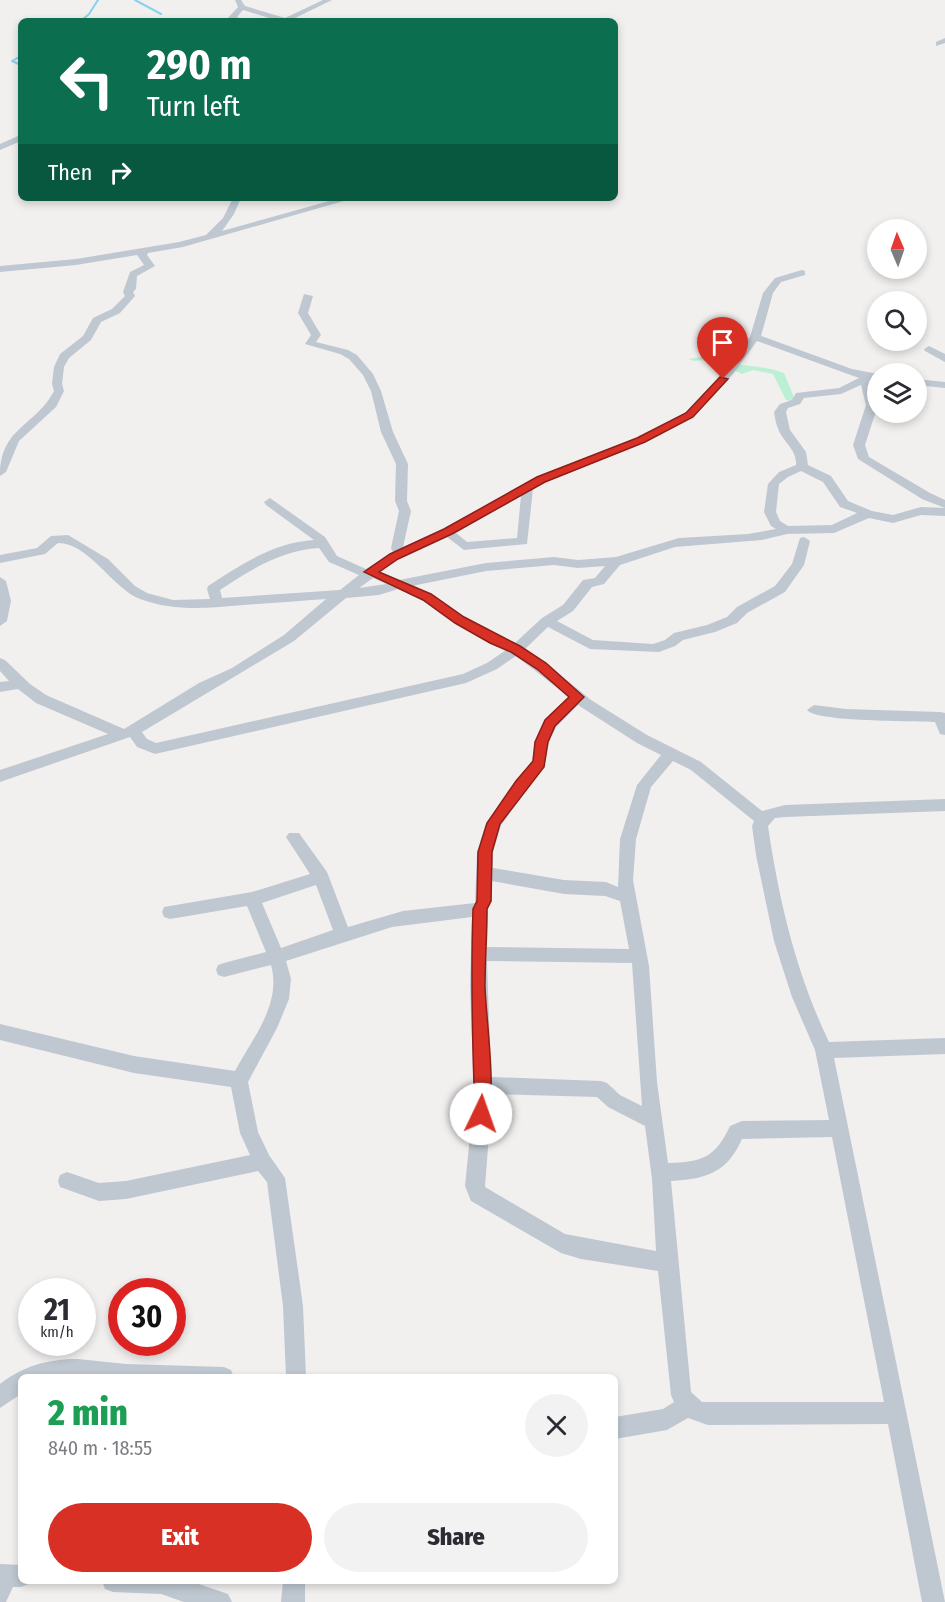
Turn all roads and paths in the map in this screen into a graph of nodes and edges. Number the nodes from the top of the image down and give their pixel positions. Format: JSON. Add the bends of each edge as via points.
{"nodes":[{"id":1,"x":329,"y":0,"type":"edge"},
{"id":2,"x":240,"y":3,"type":"edge"},
{"id":3,"x":232,"y":18,"type":"edge"},
{"id":4,"x":279,"y":18,"type":"edge"},
{"id":5,"x":288,"y":18,"type":"edge"},
{"id":6,"x":18,"y":139,"type":"edge"},
{"id":7,"x":0,"y":147,"type":"edge"},
{"id":8,"x":236,"y":201,"type":"edge"},
{"id":9,"x":340,"y":201,"type":"edge"},
{"id":10,"x":205,"y":240,"type":"junction"},
{"id":11,"x":144,"y":252,"type":"junction"},
{"id":12,"x":0,"y":269,"type":"edge"},
{"id":13,"x":802,"y":273,"type":"dead end"},
{"id":14,"x":308,"y":296,"type":"dead end"},
{"id":15,"x":755,"y":337,"type":"junction"},
{"id":16,"x":929,"y":349,"type":"dead end"},
{"id":17,"x":945,"y":359,"type":"edge"},
{"id":18,"x":867,"y":376,"type":"edge"},
{"id":19,"x":867,"y":378,"type":"edge"},
{"id":20,"x":927,"y":383,"type":"edge"},
{"id":21,"x":945,"y":385,"type":"edge"},
{"id":22,"x":867,"y":420,"type":"edge"},
{"id":23,"x":802,"y":467,"type":"junction"},
{"id":24,"x":0,"y":472,"type":"edge"},
{"id":25,"x":527,"y":486,"type":"junction"},
{"id":26,"x":270,"y":502,"type":"dead end"},
{"id":27,"x":945,"y":504,"type":"edge"},
{"id":28,"x":945,"y":512,"type":"edge"},
{"id":29,"x":869,"y":514,"type":"junction"},
{"id":30,"x":786,"y":530,"type":"junction"},
{"id":31,"x":448,"y":532,"type":"junction"},
{"id":32,"x":804,"y":541,"type":"dead end"},
{"id":33,"x":323,"y":544,"type":"junction"},
{"id":34,"x":400,"y":553,"type":"junction"},
{"id":35,"x":0,"y":559,"type":"edge"},
{"id":36,"x":616,"y":561,"type":"junction"},
{"id":37,"x":369,"y":573,"type":"junction"},
{"id":38,"x":0,"y":581,"type":"edge"},
{"id":39,"x":399,"y":584,"type":"junction"},
{"id":40,"x":341,"y":595,"type":"junction"},
{"id":41,"x":218,"y":604,"type":"junction"},
{"id":42,"x":0,"y":621,"type":"edge"},
{"id":43,"x":547,"y":621,"type":"junction"},
{"id":44,"x":516,"y":649,"type":"junction"},
{"id":45,"x":0,"y":663,"type":"edge"},
{"id":46,"x":21,"y":684,"type":"junction"},
{"id":47,"x":0,"y":687,"type":"edge"},
{"id":48,"x":577,"y":697,"type":"junction"},
{"id":49,"x":814,"y":710,"type":"dead end"},
{"id":50,"x":945,"y":730,"type":"edge"},
{"id":51,"x":126,"y":732,"type":"junction"},
{"id":52,"x":671,"y":754,"type":"junction"},
{"id":53,"x":0,"y":776,"type":"edge"},
{"id":54,"x":945,"y":805,"type":"edge"},
{"id":55,"x":762,"y":819,"type":"junction"},
{"id":56,"x":294,"y":837,"type":"dead end"},
{"id":57,"x":485,"y":873,"type":"junction"},
{"id":58,"x":321,"y":877,"type":"junction"},
{"id":59,"x":627,"y":897,"type":"junction"},
{"id":60,"x":252,"y":898,"type":"junction"},
{"id":61,"x":480,"y":909,"type":"junction"},
{"id":62,"x":170,"y":912,"type":"dead end"},
{"id":63,"x":343,"y":934,"type":"junction"},
{"id":64,"x":478,"y":954,"type":"junction"},
{"id":65,"x":638,"y":955,"type":"junction"},
{"id":66,"x":276,"y":957,"type":"junction"},
{"id":67,"x":224,"y":970,"type":"dead end"},
{"id":68,"x":0,"y":1032,"type":"edge"},
{"id":69,"x":945,"y":1046,"type":"edge"},
{"id":70,"x":824,"y":1050,"type":"junction"},
{"id":71,"x":239,"y":1081,"type":"junction"},
{"id":72,"x":482,"y":1085,"type":"junction"},
{"id":73,"x":653,"y":1121,"type":"junction"},
{"id":74,"x":839,"y":1128,"type":"junction"},
{"id":75,"x":262,"y":1161,"type":"junction"},
{"id":76,"x":660,"y":1172,"type":"junction"},
{"id":77,"x":67,"y":1181,"type":"dead end"},
{"id":78,"x":666,"y":1263,"type":"junction"},
{"id":79,"x":37,"y":1374,"type":"edge"},
{"id":80,"x":144,"y":1374,"type":"edge"},
{"id":81,"x":296,"y":1374,"type":"edge"},
{"id":82,"x":18,"y":1383,"type":"edge"},
{"id":83,"x":0,"y":1397,"type":"edge"},
{"id":84,"x":687,"y":1406,"type":"junction"},
{"id":85,"x":897,"y":1413,"type":"junction"},
{"id":86,"x":618,"y":1427,"type":"edge"},
{"id":87,"x":166,"y":1584,"type":"edge"},
{"id":88,"x":294,"y":1584,"type":"edge"},
{"id":89,"x":220,"y":1602,"type":"edge"},
{"id":90,"x":293,"y":1602,"type":"edge"},
{"id":91,"x":933,"y":1602,"type":"edge"}],
"edges":[{"from":1,"to":5,"type":"street"},
{"from":2,"to":3,"type":"street"},
{"from":2,"to":4,"type":"street"},
{"from":6,"to":7,"type":"street"},
{"from":8,"to":10,"type":"street","via":[[219,229]]},
{"from":9,"to":10,"type":"street"},
{"from":10,"to":11,"type":"street"},
{"from":11,"to":12,"type":"street"},
{"from":11,"to":24,"type":"street","via":[[142,255],[150,266],[133,274],[130,296],[116,311],[97,320],[87,338],[64,356],[59,367],[59,391],[52,405],[14,440]]},
{"from":13,"to":15,"type":"street","via":[[778,280],[768,293]]},
{"from":14,"to":34,"type":"street","via":[[303,313],[316,335],[310,344],[353,357],[376,391],[387,432],[402,464],[401,501],[405,512]]},
{"from":15,"to":18,"type":"street"},
{"from":15,"to":25,"type":"street","via":[[689,415],[641,440]]},
{"from":16,"to":17,"type":"street"},
{"from":19,"to":23,"type":"street","via":[[842,391],[800,395],[796,402],[784,406],[780,412],[783,429],[799,448]]},
{"from":20,"to":21,"type":"street"},
{"from":22,"to":27,"type":"street","via":[[859,445],[864,459]]},
{"from":23,"to":29,"type":"street","via":[[827,479],[844,504]]},
{"from":23,"to":30,"type":"street","via":[[790,470],[772,486],[774,505],[770,512]]},
{"from":25,"to":31,"type":"street"},
{"from":25,"to":31,"type":"street","via":[[523,541],[464,546]]},
{"from":26,"to":33,"type":"street"},
{"from":28,"to":29,"type":"street","via":[[921,511],[893,519]]},
{"from":29,"to":30,"type":"street","via":[[834,529]]},
{"from":30,"to":36,"type":"street","via":[[679,543],[636,559]]},
{"from":31,"to":34,"type":"street"},
{"from":32,"to":43,"type":"street","via":[[798,565],[780,589],[732,620],[679,636],[654,649],[590,644]]},
{"from":33,"to":37,"type":"street","via":[[333,559]]},
{"from":33,"to":41,"type":"street","via":[[292,547],[242,572],[213,589]]},
{"from":34,"to":37,"type":"street"},
{"from":35,"to":41,"type":"street","via":[[40,551],[55,539],[68,539],[105,562],[130,590],[143,596],[173,604]]},
{"from":36,"to":39,"type":"street","via":[[486,567]]},
{"from":36,"to":43,"type":"street","via":[[599,581],[581,589],[568,608]]},
{"from":37,"to":39,"type":"street"},
{"from":37,"to":40,"type":"street"},
{"from":38,"to":42,"type":"street","via":[[5,609]]},
{"from":39,"to":40,"type":"street","via":[[379,591]]},
{"from":39,"to":44,"type":"street"},
{"from":40,"to":41,"type":"street"},
{"from":40,"to":51,"type":"street","via":[[289,638]]},
{"from":43,"to":44,"type":"street"},
{"from":44,"to":48,"type":"street"},
{"from":44,"to":51,"type":"street","via":[[466,678],[178,745],[155,749]]},
{"from":45,"to":46,"type":"street"},
{"from":46,"to":47,"type":"street"},
{"from":46,"to":51,"type":"street","via":[[41,699]]},
{"from":48,"to":52,"type":"street"},
{"from":48,"to":57,"type":"street","via":[[550,724],[539,763],[494,823],[485,852]]},
{"from":49,"to":50,"type":"street","via":[[940,717]]},
{"from":51,"to":53,"type":"street"},
{"from":52,"to":55,"type":"street","via":[[696,766]]},
{"from":52,"to":59,"type":"street","via":[[644,785],[628,838]]},
{"from":54,"to":55,"type":"street","via":[[785,811]]},
{"from":55,"to":70,"type":"street","via":[[763,844],[789,964]]},
{"from":56,"to":58,"type":"street"},
{"from":57,"to":59,"type":"street","via":[[606,889]]},
{"from":57,"to":61,"type":"street"},
{"from":58,"to":60,"type":"street"},
{"from":58,"to":63,"type":"street"},
{"from":59,"to":65,"type":"street"},
{"from":60,"to":62,"type":"street"},
{"from":60,"to":66,"type":"street"},
{"from":61,"to":63,"type":"street","via":[[392,920]]},
{"from":61,"to":64,"type":"street"},
{"from":63,"to":66,"type":"street"},
{"from":64,"to":65,"type":"street"},
{"from":64,"to":72,"type":"street"},
{"from":65,"to":73,"type":"street"},
{"from":66,"to":67,"type":"street"},
{"from":66,"to":71,"type":"street","via":[[283,986],[275,1013]]},
{"from":68,"to":71,"type":"street","via":[[151,1068],[223,1075]]},
{"from":69,"to":70,"type":"street"},
{"from":70,"to":74,"type":"street"},
{"from":71,"to":75,"type":"street","via":[[249,1133]]},
{"from":72,"to":73,"type":"street","via":[[601,1089],[614,1101]]},
{"from":72,"to":78,"type":"street","via":[[474,1186],[478,1194],[561,1244]]},
{"from":73,"to":76,"type":"street"},
{"from":74,"to":76,"type":"street","via":[[742,1130],[736,1132],[730,1149],[715,1163],[699,1171]]},
{"from":74,"to":85,"type":"street"},
{"from":75,"to":77,"type":"street","via":[[126,1190],[99,1192]]},
{"from":75,"to":81,"type":"street","via":[[276,1178],[293,1306]]},
{"from":76,"to":78,"type":"street"},
{"from":78,"to":84,"type":"street","via":[[681,1395]]},
{"from":79,"to":80,"type":"street","via":[[72,1368]]},
{"from":82,"to":83,"type":"street"},
{"from":84,"to":85,"type":"street","via":[[708,1414]]},
{"from":84,"to":86,"type":"street","via":[[667,1419]]},
{"from":85,"to":91,"type":"street"},
{"from":87,"to":89,"type":"street"},
{"from":88,"to":90,"type":"street"}]}
